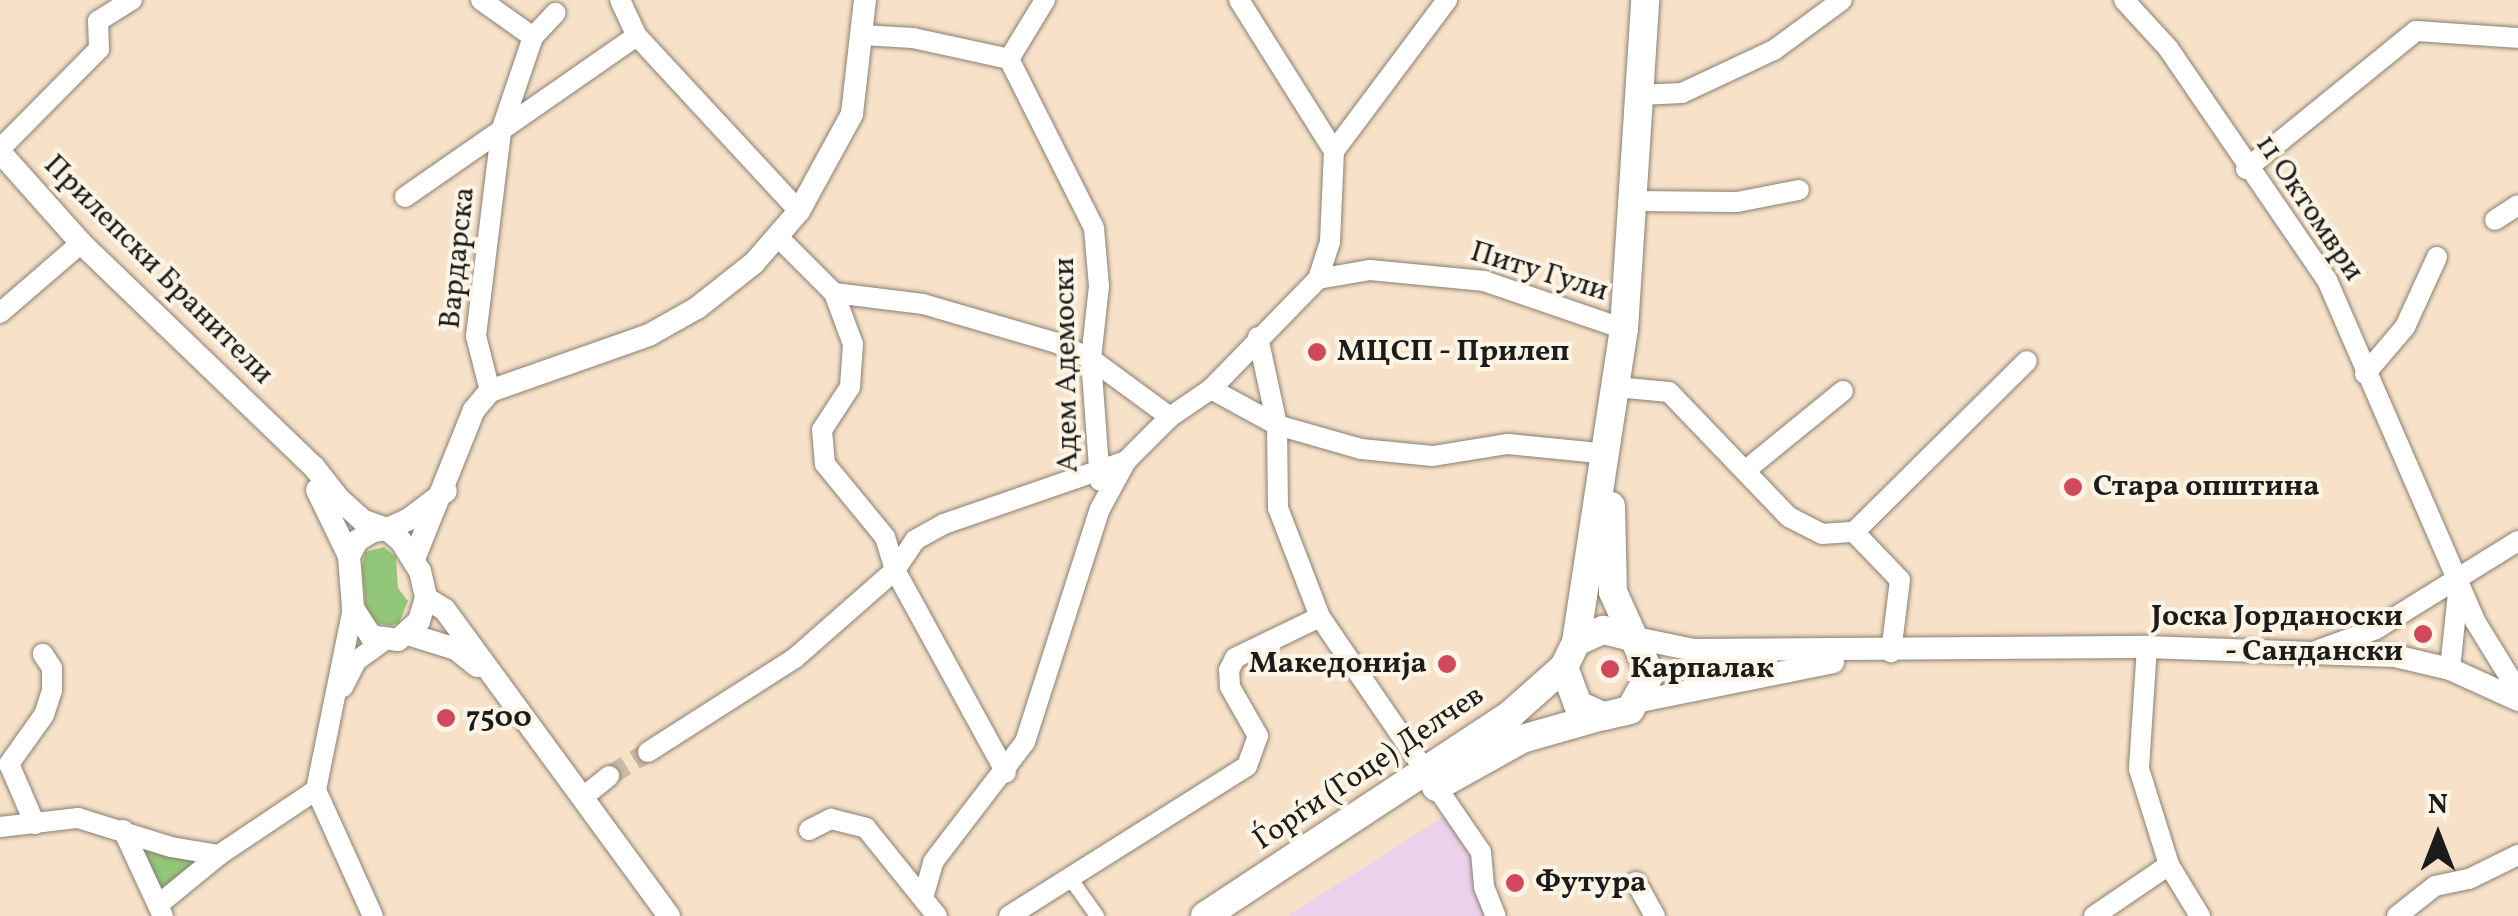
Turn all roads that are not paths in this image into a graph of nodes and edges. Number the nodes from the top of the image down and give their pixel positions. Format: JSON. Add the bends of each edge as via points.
{"nodes":[{"id":1,"x":132,"y":0,"type":"edge"},
{"id":2,"x":481,"y":0,"type":"edge"},
{"id":3,"x":620,"y":0,"type":"edge"},
{"id":4,"x":865,"y":0,"type":"edge"},
{"id":5,"x":1045,"y":0,"type":"edge"},
{"id":6,"x":1239,"y":0,"type":"edge"},
{"id":7,"x":1447,"y":0,"type":"edge"},
{"id":8,"x":1645,"y":0,"type":"edge"},
{"id":9,"x":1842,"y":0,"type":"edge"},
{"id":10,"x":2124,"y":0,"type":"edge"},
{"id":11,"x":555,"y":13,"type":"dead end"},
{"id":12,"x":862,"y":35,"type":"junction"},
{"id":13,"x":637,"y":36,"type":"junction"},
{"id":14,"x":533,"y":38,"type":"junction"},
{"id":15,"x":2518,"y":38,"type":"edge"},
{"id":16,"x":1009,"y":60,"type":"junction"},
{"id":17,"x":1638,"y":95,"type":"junction"},
{"id":18,"x":502,"y":130,"type":"junction"},
{"id":19,"x":0,"y":150,"type":"edge"},
{"id":20,"x":1334,"y":151,"type":"junction"},
{"id":21,"x":2246,"y":169,"type":"junction"},
{"id":22,"x":1799,"y":190,"type":"dead end"},
{"id":23,"x":405,"y":197,"type":"dead end"},
{"id":24,"x":1633,"y":201,"type":"junction"},
{"id":25,"x":2518,"y":205,"type":"edge"},
{"id":26,"x":799,"y":211,"type":"junction"},
{"id":27,"x":2495,"y":220,"type":"dead end"},
{"id":28,"x":777,"y":236,"type":"junction"},
{"id":29,"x":81,"y":243,"type":"junction"},
{"id":30,"x":2437,"y":258,"type":"dead end"},
{"id":31,"x":1318,"y":279,"type":"junction"},
{"id":32,"x":834,"y":293,"type":"junction"},
{"id":33,"x":0,"y":313,"type":"edge"},
{"id":34,"x":1624,"y":329,"type":"junction"},
{"id":35,"x":1258,"y":336,"type":"junction"},
{"id":36,"x":1091,"y":359,"type":"junction"},
{"id":37,"x":2027,"y":361,"type":"dead end"},
{"id":38,"x":2366,"y":374,"type":"junction"},
{"id":39,"x":1616,"y":386,"type":"junction"},
{"id":40,"x":1211,"y":389,"type":"junction"},
{"id":41,"x":490,"y":390,"type":"junction"},
{"id":42,"x":1843,"y":391,"type":"dead end"},
{"id":43,"x":1170,"y":417,"type":"junction"},
{"id":44,"x":1276,"y":425,"type":"junction"},
{"id":45,"x":276,"y":430,"type":"junction"},
{"id":46,"x":1609,"y":454,"type":"junction"},
{"id":47,"x":1126,"y":461,"type":"junction"},
{"id":48,"x":1746,"y":470,"type":"junction"},
{"id":49,"x":1100,"y":471,"type":"junction"},
{"id":50,"x":446,"y":491,"type":"junction"},
{"id":51,"x":1100,"y":509,"type":"junction"},
{"id":52,"x":387,"y":529,"type":"junction"},
{"id":53,"x":1854,"y":532,"type":"junction"},
{"id":54,"x":2518,"y":541,"type":"edge"},
{"id":55,"x":349,"y":556,"type":"junction"},
{"id":56,"x":414,"y":560,"type":"junction"},
{"id":57,"x":896,"y":570,"type":"junction"},
{"id":58,"x":2460,"y":577,"type":"junction"},
{"id":59,"x":426,"y":598,"type":"junction"},
{"id":60,"x":353,"y":608,"type":"junction"},
{"id":61,"x":1320,"y":618,"type":"junction"},
{"id":62,"x":411,"y":635,"type":"junction"},
{"id":63,"x":1632,"y":637,"type":"junction"},
{"id":64,"x":385,"y":640,"type":"junction"},
{"id":65,"x":2147,"y":646,"type":"junction"},
{"id":66,"x":1891,"y":652,"type":"junction"},
{"id":67,"x":2314,"y":652,"type":"junction"},
{"id":68,"x":43,"y":654,"type":"dead end"},
{"id":69,"x":1570,"y":655,"type":"junction"},
{"id":70,"x":2450,"y":669,"type":"junction"},
{"id":71,"x":495,"y":682,"type":"junction"},
{"id":72,"x":2518,"y":691,"type":"edge"},
{"id":73,"x":338,"y":698,"type":"junction"},
{"id":74,"x":2518,"y":700,"type":"edge"},
{"id":75,"x":1640,"y":701,"type":"junction"},
{"id":76,"x":1603,"y":716,"type":"junction"},
{"id":77,"x":648,"y":752,"type":"tunnel mouth"},
{"id":78,"x":1006,"y":774,"type":"junction"},
{"id":79,"x":609,"y":776,"type":"tunnel mouth"},
{"id":80,"x":1428,"y":782,"type":"junction"},
{"id":81,"x":316,"y":790,"type":"junction"},
{"id":82,"x":582,"y":798,"type":"junction"},
{"id":83,"x":35,"y":824,"type":"junction"},
{"id":84,"x":0,"y":827,"type":"edge"},
{"id":85,"x":123,"y":830,"type":"junction"},
{"id":86,"x":809,"y":830,"type":"dead end"},
{"id":87,"x":219,"y":855,"type":"junction"},
{"id":88,"x":2518,"y":855,"type":"edge"},
{"id":89,"x":2169,"y":865,"type":"junction"},
{"id":90,"x":1070,"y":878,"type":"junction"},
{"id":91,"x":1636,"y":882,"type":"dead end"},
{"id":92,"x":923,"y":898,"type":"junction"},
{"id":93,"x":161,"y":910,"type":"edge"},
{"id":94,"x":1488,"y":913,"type":"edge"},
{"id":95,"x":373,"y":916,"type":"edge"},
{"id":96,"x":669,"y":916,"type":"edge"},
{"id":97,"x":937,"y":916,"type":"edge"},
{"id":98,"x":1009,"y":916,"type":"edge"},
{"id":99,"x":1096,"y":916,"type":"edge"},
{"id":100,"x":1205,"y":916,"type":"edge"},
{"id":101,"x":1238,"y":916,"type":"edge"},
{"id":102,"x":1655,"y":916,"type":"edge"},
{"id":103,"x":2094,"y":916,"type":"edge"},
{"id":104,"x":2200,"y":916,"type":"edge"},
{"id":105,"x":2397,"y":916,"type":"edge"}],
"edges":[{"from":1,"to":19,"type":"street","name":"Прилепски Бранители","via":[[98,21],[100,49]]},
{"from":2,"to":14,"type":"street"},
{"from":3,"to":13,"type":"street"},
{"from":4,"to":12,"type":"street"},
{"from":5,"to":16,"type":"street"},
{"from":6,"to":20,"type":"street"},
{"from":7,"to":20,"type":"street"},
{"from":8,"to":17,"type":"main road"},
{"from":9,"to":17,"type":"street","via":[[1759,57],[1682,93]]},
{"from":10,"to":21,"type":"street","name":"11 Октомври","via":[[2168,48]]},
{"from":11,"to":14,"type":"street","name":"Вардарска"},
{"from":12,"to":16,"type":"street","via":[[913,38]]},
{"from":12,"to":26,"type":"street","via":[[852,114]]},
{"from":13,"to":18,"type":"street","name":"Вардарска"},
{"from":13,"to":26,"type":"street"},
{"from":14,"to":18,"type":"street","name":"Вардарска"},
{"from":15,"to":21,"type":"street","via":[[2416,31]]},
{"from":16,"to":36,"type":"street","name":"Адем Адемоски","via":[[1094,228],[1098,286]]},
{"from":17,"to":24,"type":"main road"},
{"from":18,"to":23,"type":"street","name":"Вардарска"},
{"from":18,"to":41,"type":"street","name":"Вардарска","via":[[476,336]]},
{"from":19,"to":29,"type":"street","name":"Прилепски Бранители"},
{"from":20,"to":31,"type":"street","via":[[1332,225]]},
{"from":21,"to":38,"type":"street","name":"11 Октомври","via":[[2328,280]]},
{"from":22,"to":24,"type":"street","via":[[1736,202]]},
{"from":24,"to":34,"type":"main road"},
{"from":25,"to":27,"type":"street"},
{"from":26,"to":28,"type":"street"},
{"from":28,"to":32,"type":"street"},
{"from":28,"to":41,"type":"street","via":[[697,308],[649,335]]},
{"from":29,"to":33,"type":"street"},
{"from":29,"to":45,"type":"street","name":"Прилепски Бранители"},
{"from":30,"to":38,"type":"street","via":[[2405,327]]},
{"from":31,"to":34,"type":"street","name":"Питу Гули","via":[[1370,270],[1484,280]]},
{"from":31,"to":35,"type":"street"},
{"from":32,"to":36,"type":"street","via":[[923,304],[1008,326]]},
{"from":32,"to":57,"type":"street","via":[[853,344],[850,386],[820,444],[825,464],[884,537]]},
{"from":34,"to":39,"type":"main road"},
{"from":35,"to":40,"type":"street"},
{"from":35,"to":44,"type":"street"},
{"from":36,"to":43,"type":"street"},
{"from":36,"to":49,"type":"street","name":"Адем Адемоски"},
{"from":37,"to":53,"type":"street"},
{"from":38,"to":58,"type":"street","name":"11 Октомври"},
{"from":39,"to":46,"type":"main road"},
{"from":39,"to":48,"type":"street","via":[[1668,392]]},
{"from":40,"to":43,"type":"street"},
{"from":40,"to":44,"type":"street"},
{"from":41,"to":50,"type":"street","via":[[474,410]]},
{"from":42,"to":48,"type":"street"},
{"from":43,"to":47,"type":"street"},
{"from":44,"to":46,"type":"street","via":[[1360,449],[1434,456],[1508,444]]},
{"from":44,"to":61,"type":"street","via":[[1278,508]]},
{"from":45,"to":52,"type":"street","name":"Прилепски Бранители","via":[[362,520]]},
{"from":45,"to":55,"type":"street","name":"Прилепски Бранители","via":[[328,506]]},
{"from":46,"to":63,"type":"main road","via":[[1613,592]]},
{"from":46,"to":69,"type":"main road"},
{"from":47,"to":49,"type":"street"},
{"from":47,"to":51,"type":"street"},
{"from":48,"to":53,"type":"street","via":[[1789,517],[1822,534]]},
{"from":49,"to":51,"type":"street","name":"Адем Адемоски"},
{"from":49,"to":57,"type":"street","via":[[944,524],[915,540]]},
{"from":50,"to":52,"type":"street"},
{"from":50,"to":56,"type":"street"},
{"from":51,"to":78,"type":"street","via":[[1025,742]]},
{"from":52,"to":55,"type":"street","via":[[356,541]]},
{"from":52,"to":56,"type":"street"},
{"from":53,"to":66,"type":"street","via":[[1900,580]]},
{"from":54,"to":58,"type":"street"},
{"from":55,"to":60,"type":"street"},
{"from":56,"to":59,"type":"street"},
{"from":57,"to":77,"type":"street","via":[[795,658]]},
{"from":57,"to":78,"type":"street"},
{"from":58,"to":67,"type":"street","via":[[2376,629]]},
{"from":58,"to":70,"type":"street"},
{"from":58,"to":72,"type":"street","name":"11 Октомври","via":[[2475,621]]},
{"from":59,"to":62,"type":"street"},
{"from":59,"to":71,"type":"street","via":[[446,610]]},
{"from":60,"to":64,"type":"street","via":[[371,636]]},
{"from":60,"to":73,"type":"street"},
{"from":61,"to":80,"type":"street"},
{"from":61,"to":90,"type":"street","via":[[1236,658],[1229,670],[1230,687],[1258,736],[1247,766]]},
{"from":62,"to":64,"type":"street"},
{"from":62,"to":71,"type":"street","via":[[456,649]]},
{"from":63,"to":66,"type":"street","via":[[1694,650]]},
{"from":63,"to":69,"type":"main road","via":[[1603,630]]},
{"from":63,"to":75,"type":"main road","via":[[1650,674]]},
{"from":64,"to":73,"type":"street","via":[[356,661]]},
{"from":65,"to":66,"type":"street"},
{"from":65,"to":67,"type":"street"},
{"from":65,"to":89,"type":"street","via":[[2140,770]]},
{"from":66,"to":75,"type":"street"},
{"from":67,"to":70,"type":"street","via":[[2395,656]]},
{"from":68,"to":83,"type":"street","via":[[52,668],[52,690],[44,715],[9,764]]},
{"from":69,"to":76,"type":"main road","via":[[1569,694]]},
{"from":69,"to":80,"type":"main road","name":"Ѓорѓи (Гоце) Делчев"},
{"from":70,"to":74,"type":"street"},
{"from":71,"to":82,"type":"street"},
{"from":73,"to":81,"type":"street"},
{"from":75,"to":76,"type":"main road"},
{"from":76,"to":80,"type":"main road","name":"Ѓорѓи (Гоце) Делчев","via":[[1522,739]]},
{"from":78,"to":92,"type":"street","via":[[933,862]]},
{"from":79,"to":82,"type":"street"},
{"from":80,"to":94,"type":"street","via":[[1481,852]]},
{"from":80,"to":100,"type":"main road","name":"Ѓорѓи (Гоце) Делчев"},
{"from":80,"to":101,"type":"main road","name":"Ѓорѓи (Гоце) Делчев"},
{"from":81,"to":87,"type":"street"},
{"from":81,"to":95,"type":"street"},
{"from":82,"to":96,"type":"street"},
{"from":83,"to":84,"type":"street"},
{"from":83,"to":85,"type":"street","via":[[78,818]]},
{"from":85,"to":87,"type":"street","via":[[171,848]]},
{"from":85,"to":93,"type":"street"},
{"from":86,"to":92,"type":"street","via":[[831,820],[866,828]]},
{"from":87,"to":93,"type":"street"},
{"from":88,"to":105,"type":"street","via":[[2470,880],[2435,886]]},
{"from":89,"to":103,"type":"street"},
{"from":89,"to":104,"type":"street"},
{"from":90,"to":98,"type":"street"},
{"from":90,"to":99,"type":"street"},
{"from":91,"to":102,"type":"street"},
{"from":92,"to":97,"type":"street"}]}
